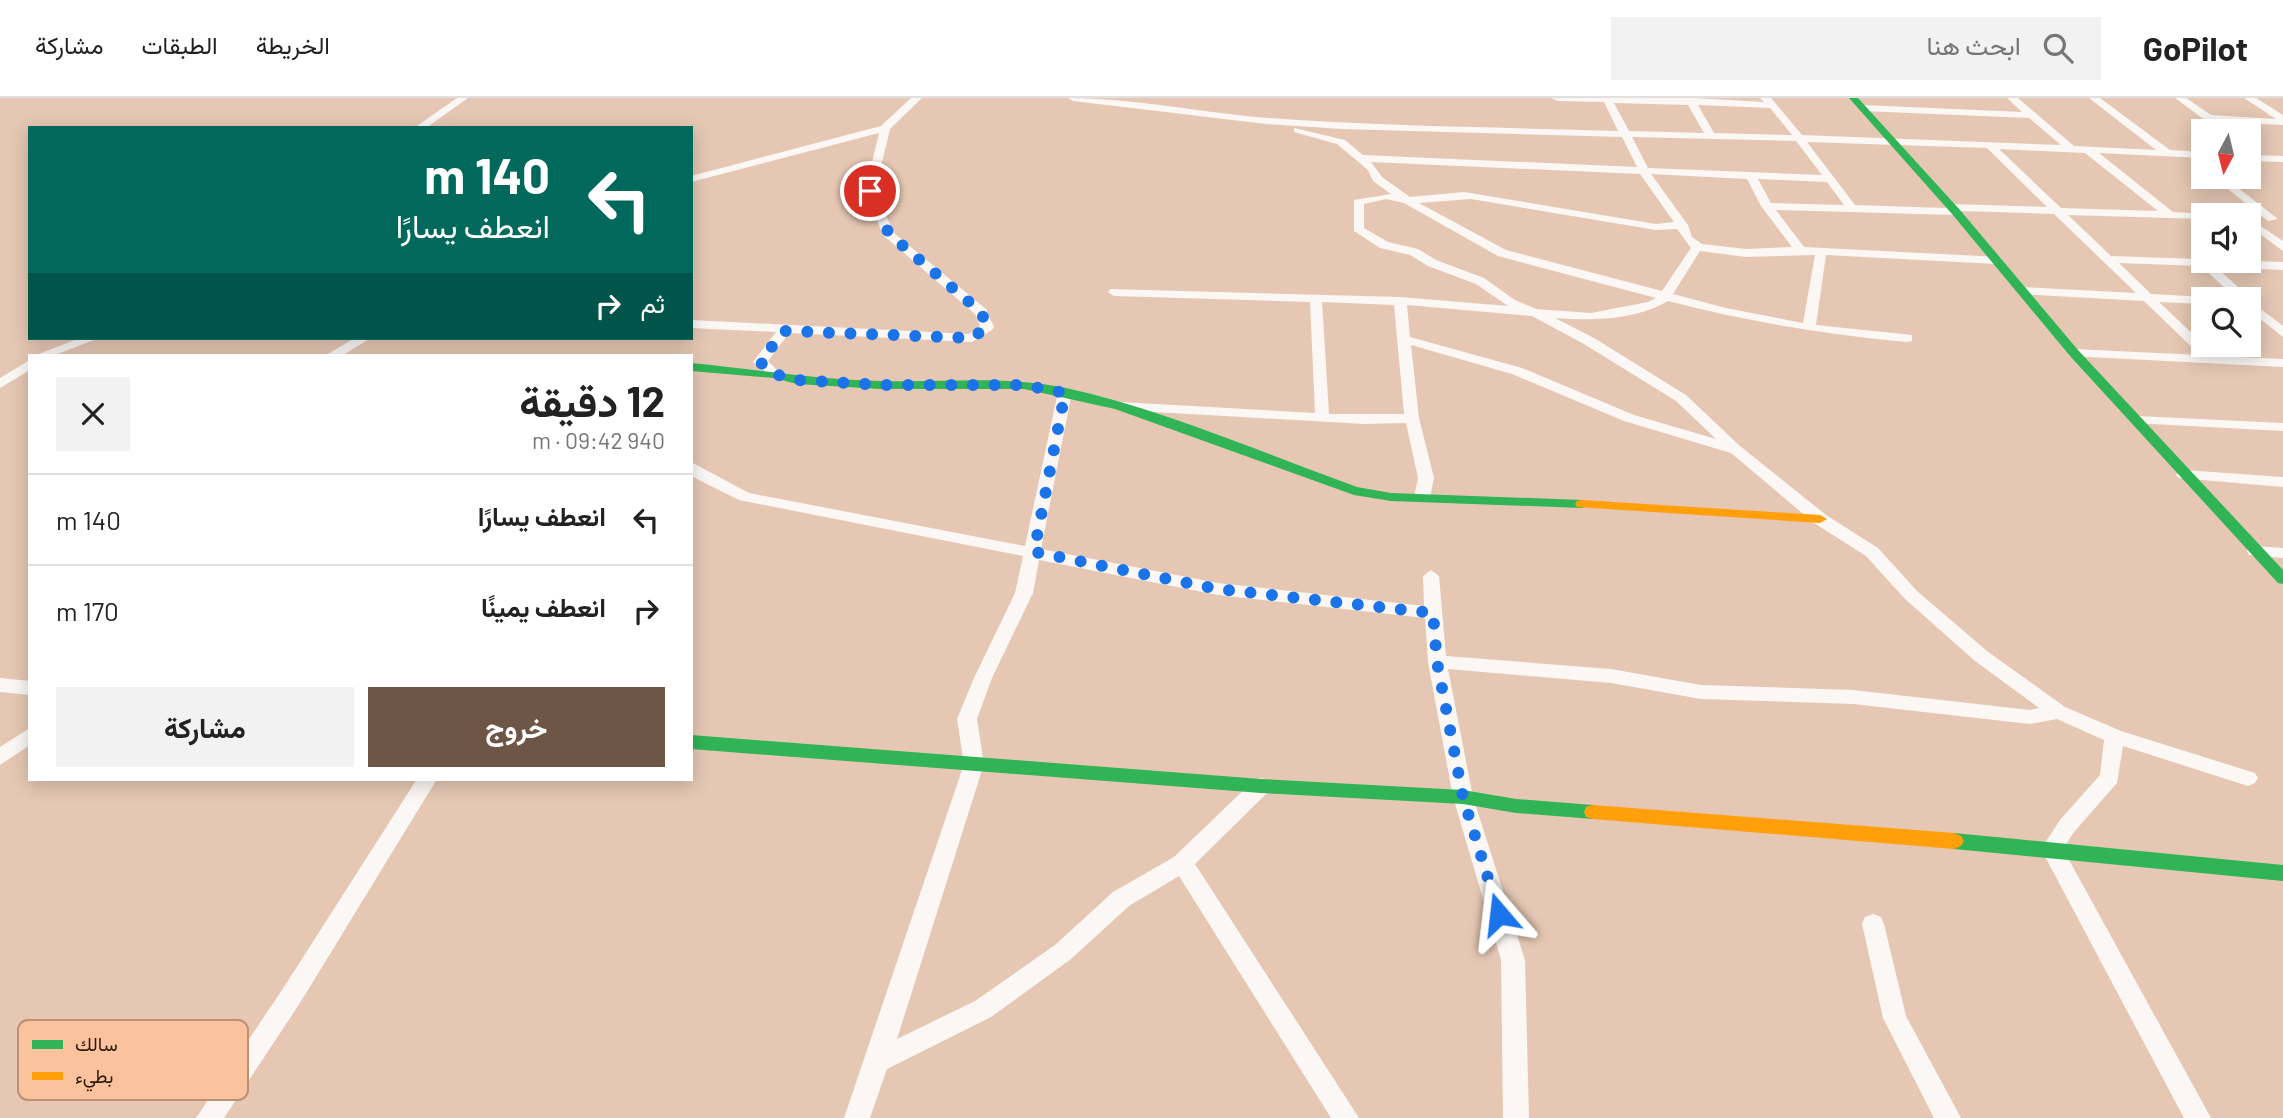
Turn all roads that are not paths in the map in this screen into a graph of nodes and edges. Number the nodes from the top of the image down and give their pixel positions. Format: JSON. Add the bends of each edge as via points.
{"nodes":[{"id":1,"x":463,"y":98,"type":"edge"},
{"id":2,"x":917,"y":98,"type":"edge"},
{"id":3,"x":1073,"y":98,"type":"edge"},
{"id":4,"x":1556,"y":98,"type":"edge"},
{"id":5,"x":2012,"y":98,"type":"edge"},
{"id":6,"x":2094,"y":98,"type":"edge"},
{"id":7,"x":2180,"y":98,"type":"edge"},
{"id":8,"x":2249,"y":98,"type":"edge"},
{"id":9,"x":1608,"y":99,"type":"edge"},
{"id":10,"x":1691,"y":100,"type":"edge"},
{"id":11,"x":1768,"y":102,"type":"edge"},
{"id":12,"x":1858,"y":103,"type":"edge"},
{"id":13,"x":2032,"y":115,"type":"junction"},
{"id":14,"x":2208,"y":118,"type":"joint"},
{"id":15,"x":1289,"y":121,"type":"junction"},
{"id":16,"x":2283,"y":121,"type":"edge"},
{"id":17,"x":422,"y":126,"type":"edge"},
{"id":18,"x":885,"y":128,"type":"junction"},
{"id":19,"x":1624,"y":134,"type":"junction"},
{"id":20,"x":1713,"y":138,"type":"junction"},
{"id":21,"x":1798,"y":139,"type":"junction"},
{"id":22,"x":1893,"y":142,"type":"junction"},
{"id":23,"x":1990,"y":146,"type":"junction"},
{"id":24,"x":2071,"y":149,"type":"junction"},
{"id":25,"x":2088,"y":150,"type":"junction"},
{"id":26,"x":2168,"y":154,"type":"junction"},
{"id":27,"x":2190,"y":155,"type":"edge"},
{"id":28,"x":1358,"y":158,"type":"junction"},
{"id":29,"x":2263,"y":158,"type":"edge"},
{"id":30,"x":2283,"y":159,"type":"edge"},
{"id":31,"x":1644,"y":170,"type":"junction"},
{"id":32,"x":1750,"y":175,"type":"junction"},
{"id":33,"x":693,"y":179,"type":"edge"},
{"id":34,"x":1829,"y":179,"type":"junction"},
{"id":35,"x":1394,"y":189,"type":"junction"},
{"id":36,"x":2235,"y":189,"type":"edge"},
{"id":37,"x":1473,"y":196,"type":"junction"},
{"id":38,"x":1408,"y":200,"type":"junction"},
{"id":39,"x":1767,"y":206,"type":"junction"},
{"id":40,"x":1853,"y":210,"type":"junction"},
{"id":41,"x":1953,"y":210,"type":"junction"},
{"id":42,"x":2057,"y":211,"type":"junction"},
{"id":43,"x":2170,"y":215,"type":"junction"},
{"id":44,"x":2191,"y":216,"type":"edge"},
{"id":45,"x":2277,"y":219,"type":"edge"},
{"id":46,"x":1682,"y":225,"type":"junction"},
{"id":47,"x":2261,"y":229,"type":"edge"},
{"id":48,"x":1697,"y":247,"type":"junction"},
{"id":49,"x":2283,"y":247,"type":"edge"},
{"id":50,"x":1801,"y":251,"type":"junction"},
{"id":51,"x":1821,"y":252,"type":"junction"},
{"id":52,"x":2108,"y":259,"type":"junction"},
{"id":53,"x":1996,"y":260,"type":"junction"},
{"id":54,"x":2191,"y":262,"type":"edge"},
{"id":55,"x":2261,"y":265,"type":"edge"},
{"id":56,"x":2283,"y":266,"type":"edge"},
{"id":57,"x":2215,"y":273,"type":"edge"},
{"id":58,"x":2231,"y":287,"type":"edge"},
{"id":59,"x":2022,"y":291,"type":"junction"},
{"id":60,"x":1114,"y":292,"type":"dead end"},
{"id":61,"x":2148,"y":297,"type":"junction"},
{"id":62,"x":1664,"y":298,"type":"junction"},
{"id":63,"x":2191,"y":299,"type":"edge"},
{"id":64,"x":1315,"y":300,"type":"junction"},
{"id":65,"x":1401,"y":301,"type":"junction"},
{"id":66,"x":1536,"y":313,"type":"junction"},
{"id":67,"x":2261,"y":314,"type":"edge"},
{"id":68,"x":693,"y":324,"type":"edge"},
{"id":69,"x":1809,"y":328,"type":"junction"},
{"id":70,"x":784,"y":331,"type":"junction"},
{"id":71,"x":2283,"y":333,"type":"edge"},
{"id":72,"x":1907,"y":338,"type":"dead end"},
{"id":73,"x":86,"y":340,"type":"edge"},
{"id":74,"x":360,"y":340,"type":"edge"},
{"id":75,"x":1404,"y":340,"type":"junction"},
{"id":76,"x":2074,"y":353,"type":"junction"},
{"id":77,"x":46,"y":354,"type":"edge"},
{"id":78,"x":335,"y":354,"type":"edge"},
{"id":79,"x":2213,"y":360,"type":"junction"},
{"id":80,"x":2267,"y":362,"type":"junction"},
{"id":81,"x":2283,"y":363,"type":"edge"},
{"id":82,"x":28,"y":365,"type":"edge"},
{"id":83,"x":693,"y":367,"type":"edge"},
{"id":84,"x":774,"y":374,"type":"junction"},
{"id":85,"x":2283,"y":376,"type":"edge"},
{"id":86,"x":0,"y":384,"type":"edge"},
{"id":87,"x":1065,"y":393,"type":"junction"},
{"id":88,"x":1120,"y":405,"type":"junction"},
{"id":89,"x":1322,"y":416,"type":"junction"},
{"id":90,"x":1412,"y":418,"type":"junction"},
{"id":91,"x":2138,"y":420,"type":"junction"},
{"id":92,"x":2283,"y":427,"type":"edge"},
{"id":93,"x":1736,"y":450,"type":"junction"},
{"id":94,"x":693,"y":469,"type":"edge"},
{"id":95,"x":2184,"y":475,"type":"junction"},
{"id":96,"x":2283,"y":482,"type":"edge"},
{"id":97,"x":1422,"y":497,"type":"junction"},
{"id":98,"x":1820,"y":519,"type":"junction"},
{"id":99,"x":2255,"y":551,"type":"junction"},
{"id":100,"x":1034,"y":552,"type":"junction"},
{"id":101,"x":2283,"y":553,"type":"edge"},
{"id":102,"x":1431,"y":576,"type":"dead end"},
{"id":103,"x":2283,"y":579,"type":"edge"},
{"id":104,"x":1433,"y":613,"type":"junction"},
{"id":105,"x":1437,"y":662,"type":"junction"},
{"id":106,"x":0,"y":685,"type":"edge"},
{"id":107,"x":28,"y":688,"type":"edge"},
{"id":108,"x":2057,"y":712,"type":"junction"},
{"id":109,"x":28,"y":736,"type":"edge"},
{"id":110,"x":2114,"y":736,"type":"junction"},
{"id":111,"x":693,"y":742,"type":"edge"},
{"id":112,"x":0,"y":757,"type":"edge"},
{"id":113,"x":974,"y":764,"type":"junction"},
{"id":114,"x":2248,"y":778,"type":"dead end"},
{"id":115,"x":426,"y":781,"type":"edge"},
{"id":116,"x":1261,"y":786,"type":"junction"},
{"id":117,"x":1463,"y":797,"type":"junction"},
{"id":118,"x":2052,"y":849,"type":"junction"},
{"id":119,"x":1182,"y":863,"type":"junction"},
{"id":120,"x":2283,"y":873,"type":"edge"},
{"id":121,"x":1873,"y":924,"type":"dead end"},
{"id":122,"x":248,"y":1060,"type":"edge"},
{"id":123,"x":878,"y":1061,"type":"junction"},
{"id":124,"x":221,"y":1100,"type":"edge"},
{"id":125,"x":209,"y":1118,"type":"edge"},
{"id":126,"x":857,"y":1118,"type":"edge"},
{"id":127,"x":1346,"y":1118,"type":"edge"},
{"id":128,"x":1516,"y":1118,"type":"edge"},
{"id":129,"x":1948,"y":1118,"type":"edge"},
{"id":130,"x":2198,"y":1118,"type":"edge"}],
"edges":[{"from":1,"to":17,"type":"street"},
{"from":2,"to":18,"type":"street"},
{"from":3,"to":15,"type":"street"},
{"from":4,"to":9,"type":"street"},
{"from":5,"to":13,"type":"street"},
{"from":6,"to":26,"type":"street"},
{"from":7,"to":14,"type":"street"},
{"from":8,"to":16,"type":"street"},
{"from":9,"to":10,"type":"street"},
{"from":9,"to":19,"type":"street"},
{"from":10,"to":11,"type":"street"},
{"from":10,"to":20,"type":"street"},
{"from":11,"to":21,"type":"street"},
{"from":12,"to":13,"type":"street"},
{"from":12,"to":22,"type":"street"},
{"from":13,"to":24,"type":"street"},
{"from":14,"to":16,"type":"street"},
{"from":15,"to":19,"type":"street"},
{"from":15,"to":28,"type":"street","via":[[1288,127],[1340,142]]},
{"from":18,"to":33,"type":"street"},
{"from":18,"to":70,"type":"street","via":[[870,191],[889,234],[981,312],[987,327],[972,338]]},
{"from":19,"to":20,"type":"street"},
{"from":19,"to":31,"type":"street"},
{"from":20,"to":21,"type":"street"},
{"from":21,"to":22,"type":"street"},
{"from":21,"to":34,"type":"street"},
{"from":22,"to":23,"type":"street"},
{"from":22,"to":41,"type":"street"},
{"from":23,"to":24,"type":"street"},
{"from":23,"to":42,"type":"street"},
{"from":24,"to":25,"type":"street"},
{"from":25,"to":26,"type":"street"},
{"from":25,"to":43,"type":"street"},
{"from":26,"to":27,"type":"street"},
{"from":28,"to":31,"type":"street"},
{"from":28,"to":35,"type":"street","via":[[1373,169],[1377,179]]},
{"from":29,"to":30,"type":"street"},
{"from":31,"to":32,"type":"street"},
{"from":31,"to":46,"type":"street"},
{"from":32,"to":34,"type":"street"},
{"from":32,"to":39,"type":"street"},
{"from":34,"to":40,"type":"street"},
{"from":35,"to":37,"type":"street"},
{"from":35,"to":38,"type":"street"},
{"from":36,"to":45,"type":"street"},
{"from":37,"to":38,"type":"street"},
{"from":37,"to":46,"type":"street","via":[[1656,227]]},
{"from":38,"to":62,"type":"street","via":[[1502,253]]},
{"from":38,"to":66,"type":"street","via":[[1385,196],[1359,202],[1358,229],[1384,245],[1414,252],[1480,281],[1511,303]]},
{"from":39,"to":40,"type":"street"},
{"from":39,"to":50,"type":"street"},
{"from":40,"to":41,"type":"street"},
{"from":41,"to":42,"type":"street"},
{"from":41,"to":53,"type":"street"},
{"from":42,"to":43,"type":"street"},
{"from":42,"to":52,"type":"street"},
{"from":43,"to":44,"type":"street"},
{"from":46,"to":48,"type":"street","via":[[1684,235]]},
{"from":47,"to":49,"type":"street"},
{"from":48,"to":50,"type":"street"},
{"from":48,"to":62,"type":"street"},
{"from":50,"to":51,"type":"street"},
{"from":51,"to":53,"type":"street"},
{"from":51,"to":69,"type":"street"},
{"from":52,"to":54,"type":"street"},
{"from":52,"to":61,"type":"street"},
{"from":53,"to":59,"type":"street"},
{"from":55,"to":56,"type":"street"},
{"from":57,"to":58,"type":"street"},
{"from":59,"to":61,"type":"street"},
{"from":59,"to":76,"type":"street"},
{"from":60,"to":64,"type":"street"},
{"from":61,"to":63,"type":"street"},
{"from":61,"to":79,"type":"street"},
{"from":62,"to":66,"type":"street","via":[[1653,305],[1591,317]]},
{"from":62,"to":69,"type":"street"},
{"from":64,"to":65,"type":"street"},
{"from":64,"to":89,"type":"street"},
{"from":65,"to":66,"type":"street"},
{"from":65,"to":75,"type":"street"},
{"from":66,"to":93,"type":"street","via":[[1681,398]]},
{"from":67,"to":71,"type":"street"},
{"from":68,"to":70,"type":"street"},
{"from":69,"to":72,"type":"street"},
{"from":70,"to":84,"type":"street","via":[[760,362]]},
{"from":73,"to":77,"type":"street"},
{"from":74,"to":78,"type":"street"},
{"from":75,"to":90,"type":"street"},
{"from":75,"to":93,"type":"street","via":[[1517,371],[1629,418]]},
{"from":76,"to":79,"type":"street"},
{"from":76,"to":91,"type":"street"},
{"from":79,"to":80,"type":"street"},
{"from":80,"to":81,"type":"street"},
{"from":80,"to":85,"type":"street"},
{"from":82,"to":86,"type":"street"},
{"from":83,"to":84,"type":"street"},
{"from":84,"to":87,"type":"street","via":[[797,380],[880,385],[1024,385]]},
{"from":87,"to":88,"type":"street"},
{"from":87,"to":100,"type":"street"},
{"from":88,"to":89,"type":"street"},
{"from":88,"to":97,"type":"street","via":[[1354,491]]},
{"from":89,"to":90,"type":"street"},
{"from":90,"to":97,"type":"street","via":[[1426,478]]},
{"from":91,"to":92,"type":"street"},
{"from":91,"to":95,"type":"street"},
{"from":93,"to":98,"type":"street"},
{"from":94,"to":100,"type":"street","via":[[745,497]]},
{"from":95,"to":96,"type":"street"},
{"from":95,"to":99,"type":"street"},
{"from":97,"to":98,"type":"street"},
{"from":98,"to":108,"type":"street","via":[[1872,552],[1911,595],[1981,656]]},
{"from":99,"to":101,"type":"street"},
{"from":99,"to":103,"type":"street"},
{"from":100,"to":104,"type":"street","via":[[1218,589]]},
{"from":100,"to":113,"type":"street","via":[[1024,593],[967,719]]},
{"from":102,"to":104,"type":"street"},
{"from":104,"to":105,"type":"street"},
{"from":105,"to":108,"type":"street","via":[[1611,676],[1701,692],[1853,697],[2030,717]]},
{"from":105,"to":117,"type":"street"},
{"from":106,"to":107,"type":"street"},
{"from":108,"to":110,"type":"street"},
{"from":109,"to":112,"type":"street"},
{"from":110,"to":114,"type":"street"},
{"from":110,"to":118,"type":"street","via":[[2110,778]]},
{"from":111,"to":113,"type":"street"},
{"from":113,"to":116,"type":"street"},
{"from":113,"to":123,"type":"street"},
{"from":115,"to":122,"type":"street"},
{"from":116,"to":117,"type":"street"},
{"from":116,"to":119,"type":"street"},
{"from":117,"to":118,"type":"street","via":[[1516,806]]},
{"from":117,"to":128,"type":"street","via":[[1513,960]]},
{"from":118,"to":120,"type":"street"},
{"from":118,"to":130,"type":"street"},
{"from":119,"to":123,"type":"street","via":[[1121,899],[1063,952],[983,1009]]},
{"from":119,"to":127,"type":"street"},
{"from":121,"to":129,"type":"street","via":[[1895,1018]]},
{"from":123,"to":126,"type":"street"},
{"from":124,"to":125,"type":"street"}]}
